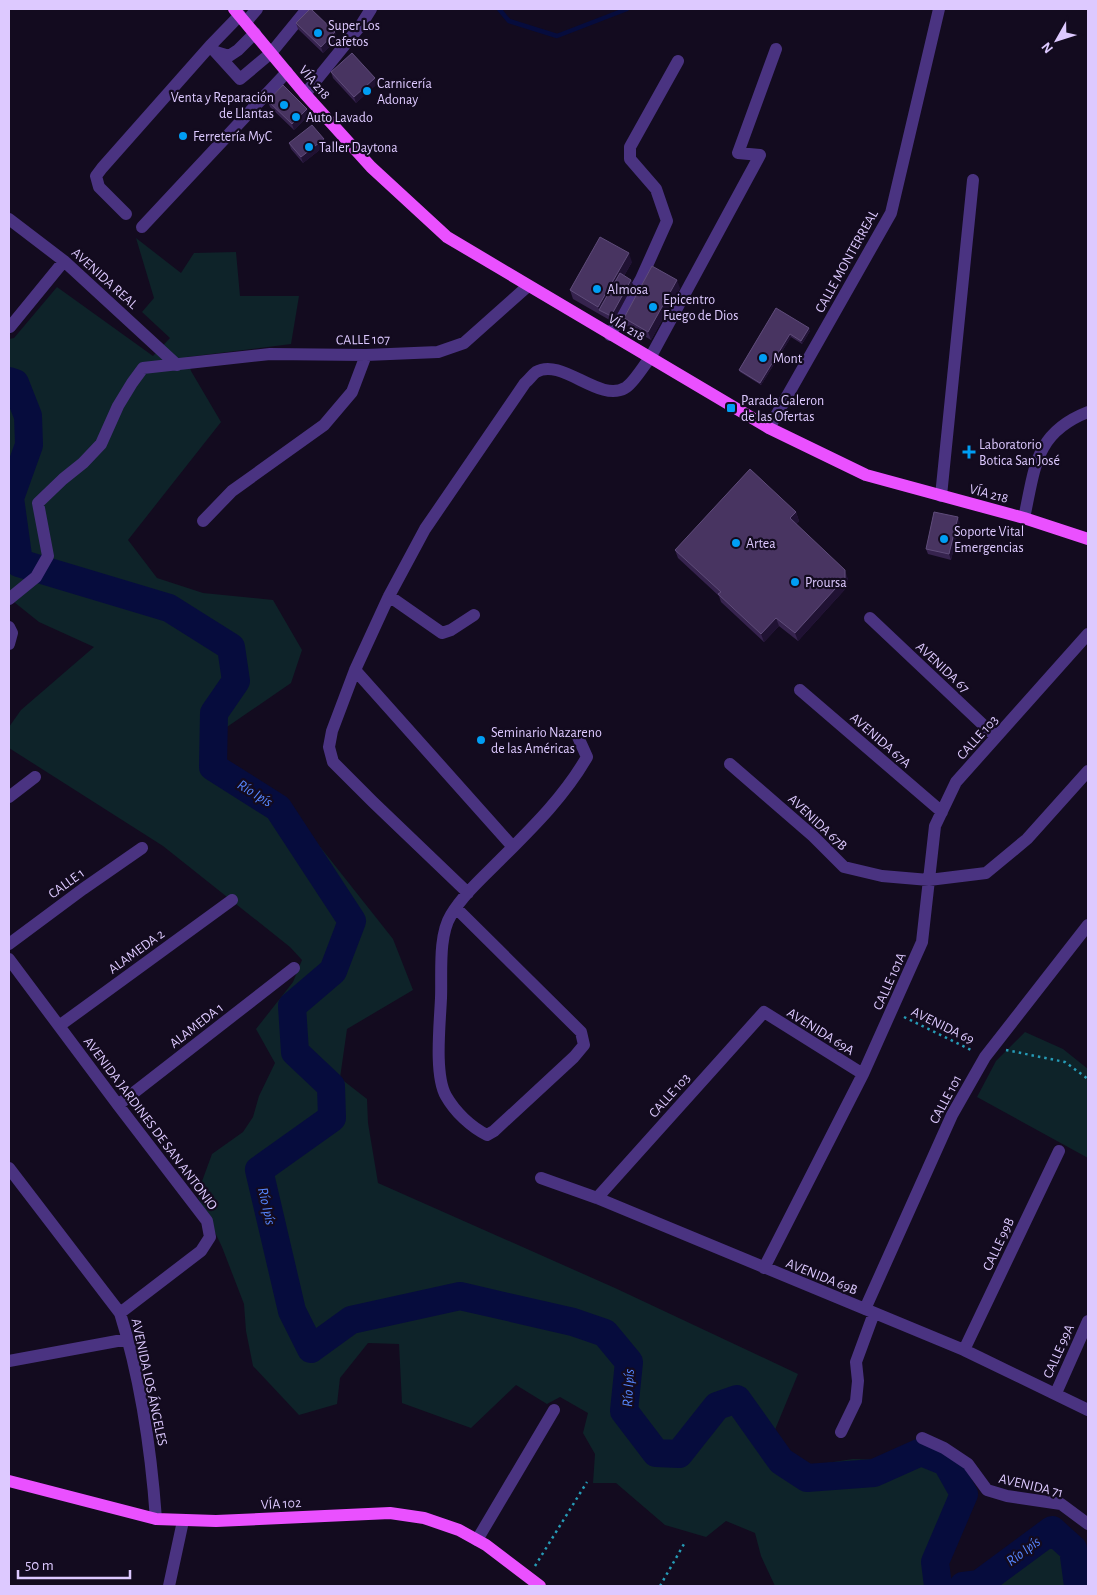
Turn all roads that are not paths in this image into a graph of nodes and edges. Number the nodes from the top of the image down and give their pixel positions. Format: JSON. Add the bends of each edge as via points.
{"nodes":[{"id":1,"x":257,"y":9,"type":"edge"},
{"id":2,"x":307,"y":9,"type":"edge"},
{"id":3,"x":371,"y":9,"type":"edge"},
{"id":4,"x":939,"y":9,"type":"edge"},
{"id":5,"x":240,"y":15,"type":"edge"},
{"id":6,"x":255,"y":34,"type":"junction"},
{"id":7,"x":213,"y":49,"type":"junction"},
{"id":8,"x":776,"y":49,"type":"dead end"},
{"id":9,"x":271,"y":53,"type":"junction"},
{"id":10,"x":678,"y":61,"type":"dead end"},
{"id":11,"x":287,"y":72,"type":"junction"},
{"id":12,"x":305,"y":94,"type":"junction"},
{"id":13,"x":972,"y":180,"type":"dead end"},
{"id":14,"x":126,"y":214,"type":"dead end"},
{"id":15,"x":9,"y":219,"type":"edge"},
{"id":16,"x":142,"y":227,"type":"dead end"},
{"id":17,"x":64,"y":261,"type":"junction"},
{"id":18,"x":528,"y":286,"type":"junction"},
{"id":19,"x":10,"y":326,"type":"edge"},
{"id":20,"x":610,"y":335,"type":"junction"},
{"id":21,"x":366,"y":355,"type":"junction"},
{"id":22,"x":650,"y":358,"type":"junction"},
{"id":23,"x":176,"y":364,"type":"junction"},
{"id":24,"x":1088,"y":412,"type":"edge"},
{"id":25,"x":770,"y":428,"type":"junction"},
{"id":26,"x":940,"y":496,"type":"junction"},
{"id":27,"x":1024,"y":518,"type":"junction"},
{"id":28,"x":202,"y":521,"type":"dead end"},
{"id":29,"x":1088,"y":539,"type":"edge"},
{"id":30,"x":388,"y":596,"type":"junction"},
{"id":31,"x":9,"y":599,"type":"edge"},
{"id":32,"x":474,"y":615,"type":"dead end"},
{"id":33,"x":870,"y":618,"type":"dead end"},
{"id":34,"x":9,"y":627,"type":"edge"},
{"id":35,"x":1088,"y":634,"type":"edge"},
{"id":36,"x":9,"y":644,"type":"edge"},
{"id":37,"x":355,"y":670,"type":"junction"},
{"id":38,"x":800,"y":690,"type":"dead end"},
{"id":39,"x":578,"y":737,"type":"dead end"},
{"id":40,"x":996,"y":738,"type":"junction"},
{"id":41,"x":730,"y":764,"type":"dead end"},
{"id":42,"x":1088,"y":771,"type":"edge"},
{"id":43,"x":35,"y":777,"type":"dead end"},
{"id":44,"x":9,"y":797,"type":"edge"},
{"id":45,"x":942,"y":812,"type":"junction"},
{"id":46,"x":513,"y":847,"type":"junction"},
{"id":47,"x":142,"y":848,"type":"dead end"},
{"id":48,"x":929,"y":880,"type":"junction"},
{"id":49,"x":468,"y":893,"type":"junction"},
{"id":50,"x":232,"y":900,"type":"dead end"},
{"id":51,"x":456,"y":908,"type":"junction"},
{"id":52,"x":1088,"y":925,"type":"edge"},
{"id":53,"x":9,"y":944,"type":"edge"},
{"id":54,"x":9,"y":959,"type":"edge"},
{"id":55,"x":294,"y":968,"type":"dead end"},
{"id":56,"x":764,"y":1012,"type":"joint"},
{"id":57,"x":59,"y":1026,"type":"junction"},
{"id":58,"x":863,"y":1074,"type":"junction"},
{"id":59,"x":118,"y":1105,"type":"junction"},
{"id":60,"x":1058,"y":1150,"type":"dead end"},
{"id":61,"x":9,"y":1168,"type":"edge"},
{"id":62,"x":542,"y":1178,"type":"dead end"},
{"id":63,"x":597,"y":1198,"type":"junction"},
{"id":64,"x":764,"y":1268,"type":"junction"},
{"id":65,"x":869,"y":1311,"type":"junction"},
{"id":66,"x":120,"y":1313,"type":"junction"},
{"id":67,"x":1088,"y":1321,"type":"edge"},
{"id":68,"x":128,"y":1339,"type":"junction"},
{"id":69,"x":964,"y":1350,"type":"junction"},
{"id":70,"x":9,"y":1361,"type":"edge"},
{"id":71,"x":1056,"y":1393,"type":"junction"},
{"id":72,"x":554,"y":1410,"type":"dead end"},
{"id":73,"x":1088,"y":1410,"type":"edge"},
{"id":74,"x":841,"y":1432,"type":"dead end"},
{"id":75,"x":922,"y":1438,"type":"dead end"},
{"id":76,"x":9,"y":1481,"type":"edge"},
{"id":77,"x":156,"y":1519,"type":"junction"},
{"id":78,"x":183,"y":1521,"type":"junction"},
{"id":79,"x":1088,"y":1524,"type":"edge"},
{"id":80,"x":477,"y":1540,"type":"junction"},
{"id":81,"x":169,"y":1586,"type":"edge"},
{"id":82,"x":540,"y":1586,"type":"edge"}],
"edges":[{"from":1,"to":5,"type":"street"},
{"from":2,"to":9,"type":"street"},
{"from":3,"to":12,"type":"street"},
{"from":4,"to":25,"type":"street","name":"CALLE MONTERREAL","via":[[891,213]]},
{"from":5,"to":6,"type":"main road","name":"VÍA 218"},
{"from":5,"to":7,"type":"street"},
{"from":6,"to":7,"type":"street","via":[[228,56]]},
{"from":6,"to":9,"type":"main road","name":"VÍA 218"},
{"from":7,"to":9,"type":"street","via":[[240,79]]},
{"from":7,"to":14,"type":"street","via":[[96,176],[98,187]]},
{"from":8,"to":22,"type":"street","via":[[738,153],[760,155]]},
{"from":9,"to":11,"type":"main road","name":"VÍA 218"},
{"from":10,"to":20,"type":"street","via":[[630,147],[630,159],[656,189],[667,221],[641,279]]},
{"from":11,"to":12,"type":"main road","name":"VÍA 218"},
{"from":11,"to":16,"type":"street"},
{"from":12,"to":18,"type":"main road","name":"VÍA 218","via":[[371,167],[447,237]]},
{"from":13,"to":26,"type":"street"},
{"from":15,"to":17,"type":"street","name":"AVENIDA REAL"},
{"from":17,"to":19,"type":"street"},
{"from":17,"to":23,"type":"street","name":"AVENIDA REAL"},
{"from":18,"to":20,"type":"main road","name":"VÍA 218"},
{"from":18,"to":21,"type":"street","name":"CALLE 107","via":[[464,342],[438,352]]},
{"from":20,"to":22,"type":"main road","name":"VÍA 218"},
{"from":21,"to":23,"type":"street","name":"CALLE 107","via":[[270,354]]},
{"from":21,"to":28,"type":"street","via":[[352,392],[324,425],[232,491]]},
{"from":22,"to":25,"type":"main road","name":"VÍA 218"},
{"from":22,"to":30,"type":"street","via":[[627,388],[615,392],[550,368],[536,372],[525,383],[425,529]]},
{"from":23,"to":31,"type":"street","name":"CALLE 107","via":[[144,368],[118,406],[101,444],[38,503],[48,556],[36,577]]},
{"from":24,"to":27,"type":"street","via":[[1058,429],[1041,449]]},
{"from":25,"to":26,"type":"main road","name":"VÍA 218","via":[[866,475]]},
{"from":26,"to":27,"type":"main road","name":"VÍA 218"},
{"from":27,"to":29,"type":"main road","name":"VÍA 218"},
{"from":30,"to":32,"type":"street","via":[[442,634]]},
{"from":30,"to":37,"type":"street"},
{"from":33,"to":40,"type":"street","name":"AVENIDA 67"},
{"from":34,"to":36,"type":"street","via":[[12,633]]},
{"from":35,"to":40,"type":"street","name":"CALLE 103"},
{"from":37,"to":46,"type":"street"},
{"from":37,"to":49,"type":"street","via":[[332,731],[329,747],[334,762]]},
{"from":38,"to":45,"type":"street","name":"AVENIDA 67A"},
{"from":39,"to":46,"type":"street","via":[[587,757],[575,778]]},
{"from":40,"to":45,"type":"street","name":"CALLE 103","via":[[956,782]]},
{"from":41,"to":48,"type":"street","name":"AVENIDA 67B","via":[[844,867],[882,876]]},
{"from":42,"to":48,"type":"street","via":[[1027,839],[986,873]]},
{"from":43,"to":44,"type":"street"},
{"from":45,"to":48,"type":"street","name":"CALLE 103","via":[[935,826]]},
{"from":46,"to":49,"type":"street"},
{"from":47,"to":53,"type":"street","name":"CALLE 1"},
{"from":48,"to":58,"type":"street","name":"CALLE 101A","via":[[922,942]]},
{"from":49,"to":51,"type":"street"},
{"from":50,"to":57,"type":"street","name":"ALAMEDA 2"},
{"from":51,"to":51,"type":"street","via":[[446,929],[442,954],[438,1043],[441,1081],[445,1095],[459,1114],[487,1135],[584,1045],[581,1032]]},
{"from":52,"to":65,"type":"street","name":"CALLE 101","via":[[988,1052],[952,1115]]},
{"from":54,"to":57,"type":"street","name":"AVENIDA JARDINES DE SAN ANTONIO"},
{"from":55,"to":59,"type":"street","name":"ALAMEDA 1"},
{"from":56,"to":58,"type":"street","name":"AVENIDA 69A"},
{"from":56,"to":63,"type":"street","name":"CALLE 103"},
{"from":57,"to":59,"type":"street","name":"AVENIDA JARDINES DE SAN ANTONIO"},
{"from":58,"to":64,"type":"street","name":"CALLE 101A"},
{"from":59,"to":66,"type":"street","name":"AVENIDA JARDINES DE SAN ANTONIO","via":[[207,1220],[210,1237],[201,1250]]},
{"from":60,"to":69,"type":"street","name":"CALLE 99B"},
{"from":61,"to":66,"type":"street","name":"AVENIDA LOS ÁNGELES"},
{"from":62,"to":63,"type":"street","name":"AVENIDA 69B"},
{"from":63,"to":64,"type":"street","name":"AVENIDA 69B"},
{"from":64,"to":65,"type":"street","name":"AVENIDA 69B"},
{"from":65,"to":69,"type":"street","name":"AVENIDA 69B"},
{"from":65,"to":74,"type":"street","name":"CALLE 101","via":[[856,1362],[856,1401]]},
{"from":66,"to":68,"type":"street","name":"AVENIDA LOS ÁNGELES"},
{"from":67,"to":71,"type":"street","name":"CALLE 99A"},
{"from":68,"to":70,"type":"street"},
{"from":68,"to":77,"type":"street","name":"AVENIDA LOS ÁNGELES","via":[[151,1457]]},
{"from":69,"to":71,"type":"street","name":"AVENIDA 69B"},
{"from":71,"to":73,"type":"street","name":"AVENIDA 69B"},
{"from":72,"to":80,"type":"street"},
{"from":75,"to":79,"type":"street","name":"AVENIDA 71","via":[[968,1464],[987,1490],[1060,1504]]},
{"from":76,"to":77,"type":"main road","name":"VÍA 102"},
{"from":77,"to":78,"type":"main road","name":"VÍA 102"},
{"from":78,"to":80,"type":"main road","name":"VÍA 102","via":[[390,1513],[424,1518]]},
{"from":78,"to":81,"type":"street"},
{"from":80,"to":82,"type":"main road","name":"VÍA 102"}]}
